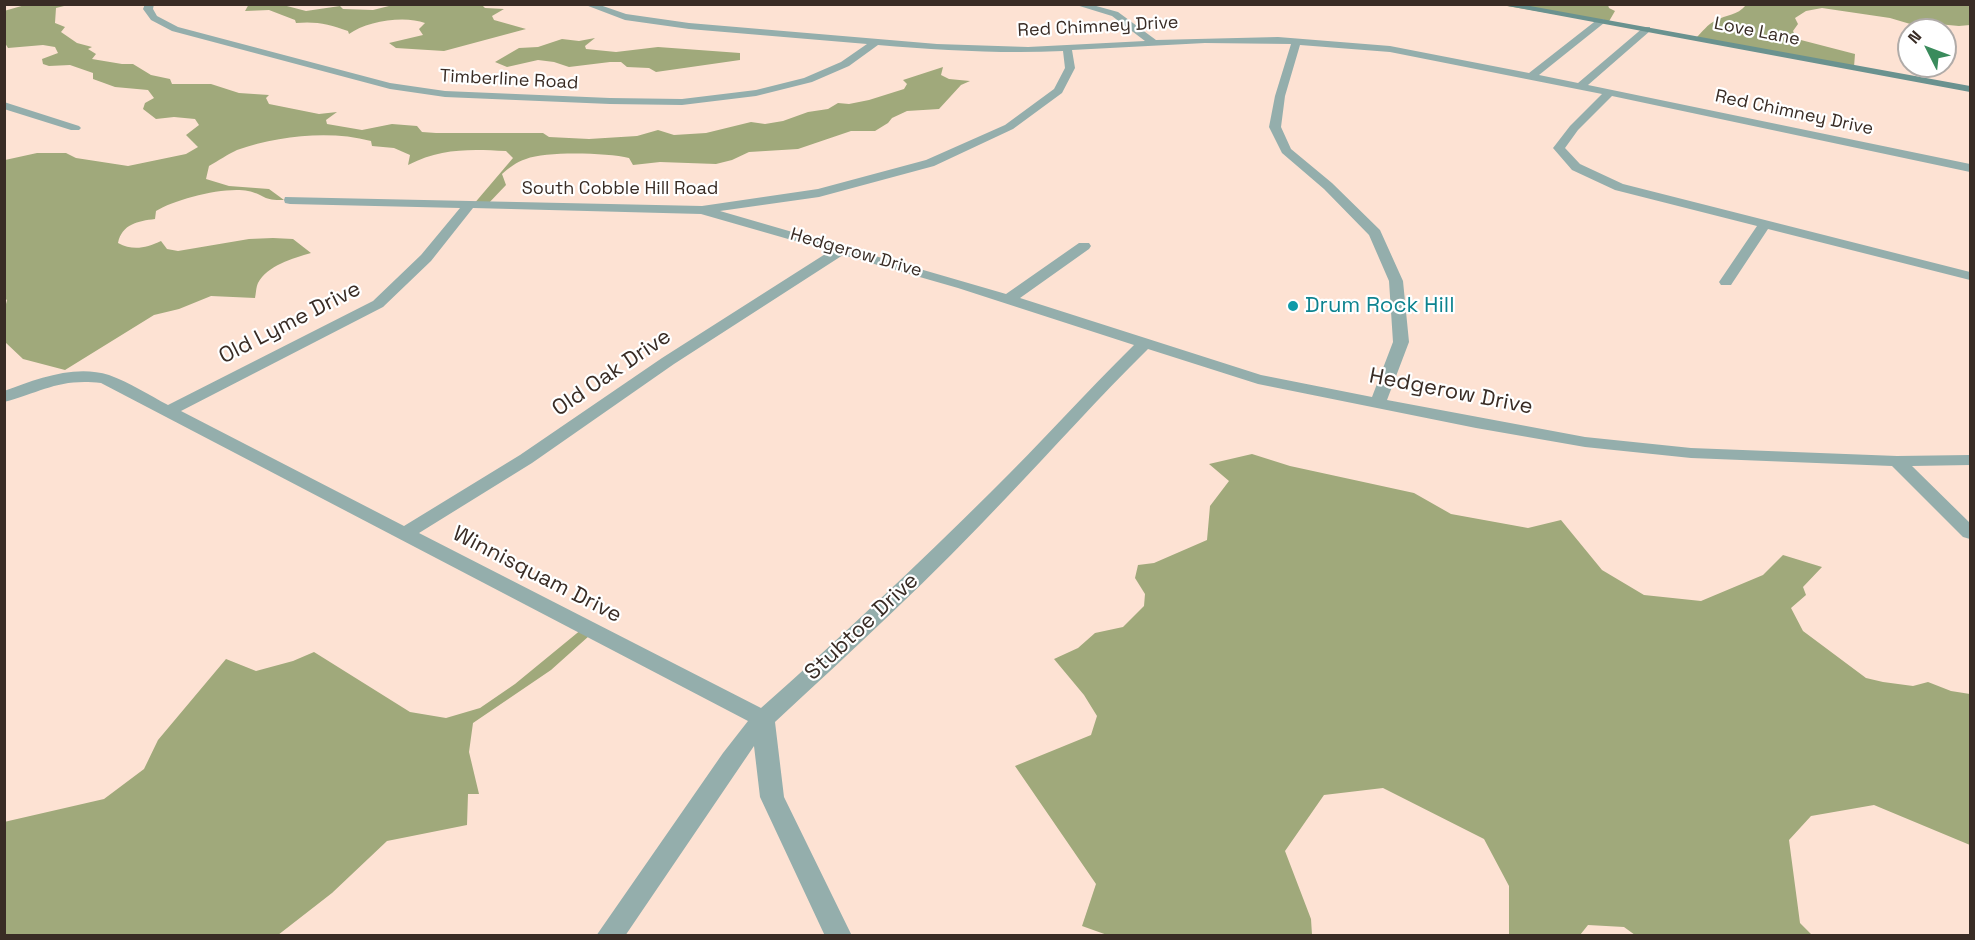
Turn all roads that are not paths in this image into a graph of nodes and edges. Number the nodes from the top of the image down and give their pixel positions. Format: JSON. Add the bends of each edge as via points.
{"nodes":[{"id":1,"x":150,"y":4,"type":"edge"},
{"id":2,"x":587,"y":4,"type":"edge"},
{"id":3,"x":1077,"y":4,"type":"edge"},
{"id":4,"x":1501,"y":4,"type":"edge"},
{"id":5,"x":1601,"y":21,"type":"junction"},
{"id":6,"x":1647,"y":29,"type":"junction"},
{"id":7,"x":876,"y":42,"type":"junction"},
{"id":8,"x":1296,"y":42,"type":"junction"},
{"id":9,"x":1154,"y":43,"type":"junction"},
{"id":10,"x":1067,"y":47,"type":"junction"},
{"id":11,"x":1531,"y":75,"type":"junction"},
{"id":12,"x":1580,"y":86,"type":"junction"},
{"id":13,"x":1971,"y":89,"type":"edge"},
{"id":14,"x":1610,"y":92,"type":"junction"},
{"id":15,"x":4,"y":105,"type":"edge"},
{"id":16,"x":75,"y":128,"type":"dead end"},
{"id":17,"x":1971,"y":168,"type":"edge"},
{"id":18,"x":290,"y":200,"type":"dead end"},
{"id":19,"x":468,"y":206,"type":"junction"},
{"id":20,"x":702,"y":210,"type":"junction"},
{"id":21,"x":1764,"y":225,"type":"junction"},
{"id":22,"x":1084,"y":246,"type":"dead end"},
{"id":23,"x":843,"y":249,"type":"junction"},
{"id":24,"x":1971,"y":276,"type":"edge"},
{"id":25,"x":1726,"y":282,"type":"dead end"},
{"id":26,"x":1009,"y":299,"type":"junction"},
{"id":27,"x":1145,"y":343,"type":"junction"},
{"id":28,"x":4,"y":397,"type":"edge"},
{"id":29,"x":1378,"y":402,"type":"junction"},
{"id":30,"x":168,"y":411,"type":"junction"},
{"id":31,"x":1971,"y":460,"type":"edge"},
{"id":32,"x":1897,"y":461,"type":"junction"},
{"id":33,"x":406,"y":533,"type":"junction"},
{"id":34,"x":1971,"y":533,"type":"edge"},
{"id":35,"x":763,"y":719,"type":"junction"},
{"id":36,"x":609,"y":936,"type":"edge"},
{"id":37,"x":839,"y":936,"type":"edge"}],
"edges":[{"from":1,"to":7,"type":"street","name":"Timberline Road","via":[[148,9],[154,18],[175,28],[390,86],[529,100],[682,102],[756,93],[827,72]]},
{"from":2,"to":7,"type":"street","name":"Red Chimney Drive","via":[[625,17],[689,26]]},
{"from":3,"to":9,"type":"street","via":[[1115,14]]},
{"from":4,"to":5,"type":"street","name":"Love Lane"},
{"from":5,"to":6,"type":"street","name":"Love Lane"},
{"from":5,"to":11,"type":"street"},
{"from":6,"to":12,"type":"street"},
{"from":6,"to":13,"type":"street","name":"Love Lane"},
{"from":7,"to":10,"type":"street","name":"Red Chimney Drive","via":[[1028,50]]},
{"from":8,"to":9,"type":"street","name":"Red Chimney Drive"},
{"from":8,"to":11,"type":"street","name":"Red Chimney Drive","via":[[1390,50]]},
{"from":8,"to":29,"type":"street","via":[[1275,128],[1286,151],[1328,186],[1374,233],[1396,281],[1401,342]]},
{"from":9,"to":10,"type":"street","name":"Red Chimney Drive"},
{"from":10,"to":20,"type":"street","name":"South Cobble Hill Road","via":[[1071,68],[1058,91],[1009,127],[930,163],[819,193]]},
{"from":11,"to":12,"type":"street","name":"Red Chimney Drive"},
{"from":12,"to":14,"type":"street","name":"Red Chimney Drive"},
{"from":14,"to":17,"type":"street","name":"Red Chimney Drive"},
{"from":14,"to":21,"type":"street","via":[[1559,148],[1576,167],[1619,187]]},
{"from":15,"to":16,"type":"street"},
{"from":18,"to":19,"type":"street","name":"South Cobble Hill Road"},
{"from":19,"to":20,"type":"street","name":"South Cobble Hill Road"},
{"from":19,"to":30,"type":"street","name":"Old Lyme Drive","via":[[426,258],[378,304]]},
{"from":20,"to":23,"type":"street","name":"Hedgerow Drive"},
{"from":21,"to":24,"type":"street"},
{"from":21,"to":25,"type":"street"},
{"from":22,"to":26,"type":"street"},
{"from":23,"to":26,"type":"street","name":"Hedgerow Drive"},
{"from":23,"to":33,"type":"street","name":"Old Oak Drive","via":[[668,360],[526,459]]},
{"from":26,"to":27,"type":"street","name":"Hedgerow Drive"},
{"from":27,"to":29,"type":"street","name":"Hedgerow Drive","via":[[1258,379]]},
{"from":27,"to":35,"type":"street","name":"Stubtoe Drive","via":[[877,616]]},
{"from":28,"to":30,"type":"street","name":"Winnisquam Drive","via":[[42,382],[79,375],[105,380]]},
{"from":29,"to":32,"type":"street","name":"Hedgerow Drive","via":[[1585,442],[1691,453]]},
{"from":30,"to":33,"type":"street","name":"Winnisquam Drive"},
{"from":31,"to":32,"type":"street","name":"Hedgerow Drive"},
{"from":32,"to":34,"type":"street"},
{"from":33,"to":35,"type":"street","name":"Winnisquam Drive"},
{"from":35,"to":36,"type":"street","name":"Stubtoe Drive"},
{"from":35,"to":37,"type":"street","via":[[772,797]]}]}
